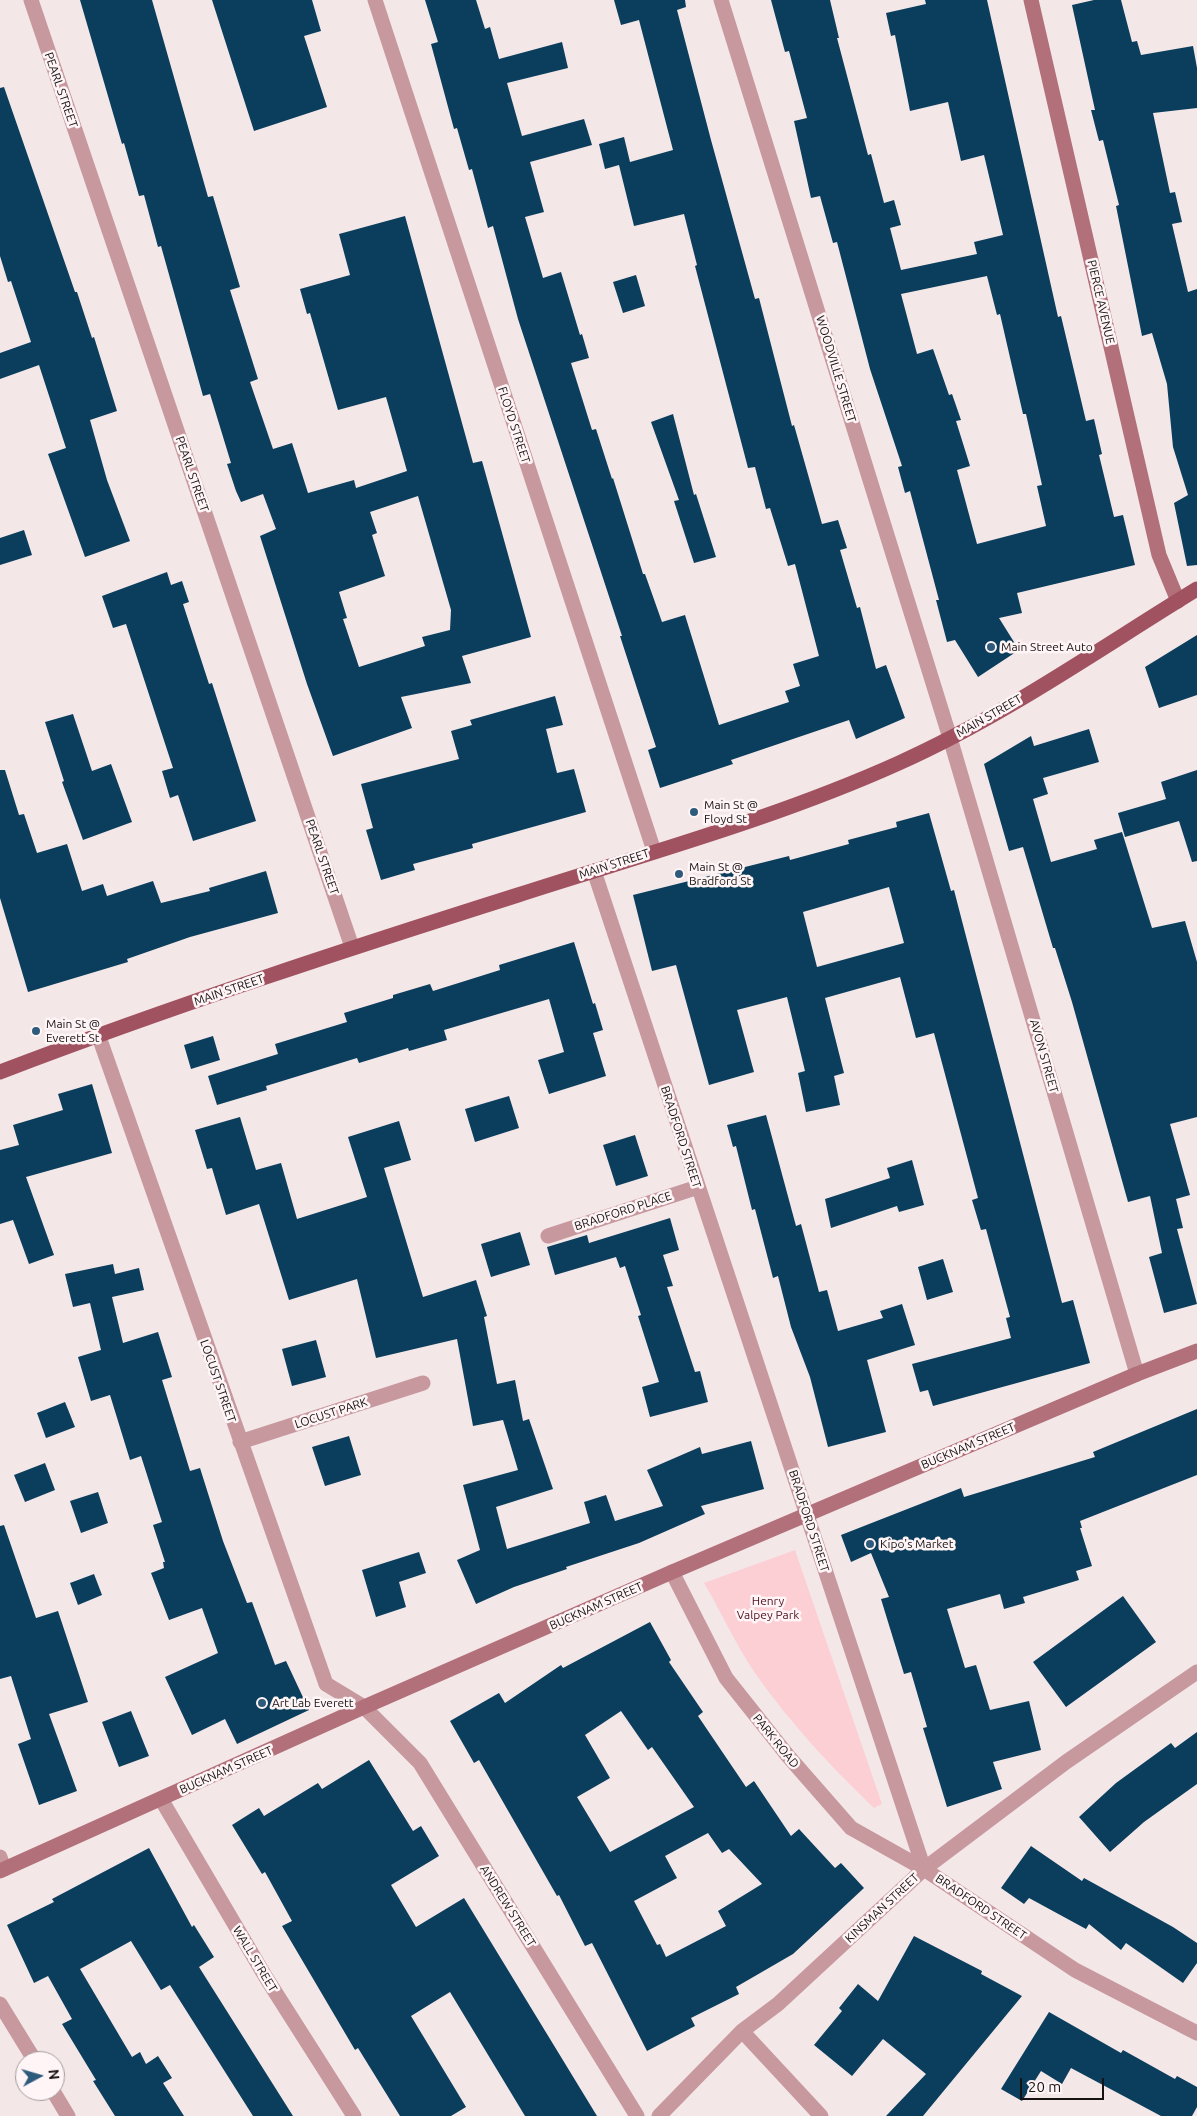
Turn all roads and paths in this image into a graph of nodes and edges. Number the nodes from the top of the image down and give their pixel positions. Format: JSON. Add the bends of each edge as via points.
{"nodes":[{"id":1,"x":31,"y":0,"type":"edge"},
{"id":2,"x":375,"y":0,"type":"edge"},
{"id":3,"x":721,"y":0,"type":"edge"},
{"id":4,"x":1031,"y":0,"type":"edge"},
{"id":5,"x":1197,"y":590,"type":"edge"},
{"id":6,"x":1178,"y":601,"type":"junction"},
{"id":7,"x":950,"y":738,"type":"junction"},
{"id":8,"x":654,"y":851,"type":"junction"},
{"id":9,"x":594,"y":871,"type":"junction"},
{"id":10,"x":352,"y":947,"type":"junction"},
{"id":11,"x":98,"y":1034,"type":"junction"},
{"id":12,"x":0,"y":1072,"type":"edge"},
{"id":13,"x":698,"y":1187,"type":"junction"},
{"id":14,"x":548,"y":1236,"type":"dead end"},
{"id":15,"x":1197,"y":1351,"type":"edge"},
{"id":16,"x":1138,"y":1374,"type":"junction"},
{"id":17,"x":423,"y":1383,"type":"dead end"},
{"id":18,"x":240,"y":1442,"type":"junction"},
{"id":19,"x":807,"y":1515,"type":"junction"},
{"id":20,"x":672,"y":1572,"type":"junction"},
{"id":21,"x":1197,"y":1672,"type":"edge"},
{"id":22,"x":364,"y":1707,"type":"junction"},
{"id":23,"x":161,"y":1799,"type":"junction"},
{"id":24,"x":1,"y":1866,"type":"edge"},
{"id":25,"x":924,"y":1869,"type":"junction"},
{"id":26,"x":0,"y":2004,"type":"edge"},
{"id":27,"x":742,"y":2031,"type":"junction"},
{"id":28,"x":1197,"y":2033,"type":"edge"},
{"id":29,"x":29,"y":2051,"type":"edge"},
{"id":30,"x":59,"y":2101,"type":"edge"},
{"id":31,"x":68,"y":2116,"type":"edge"},
{"id":32,"x":354,"y":2116,"type":"edge"},
{"id":33,"x":637,"y":2116,"type":"edge"},
{"id":34,"x":659,"y":2116,"type":"edge"},
{"id":35,"x":821,"y":2116,"type":"edge"}],
"edges":[{"from":1,"to":10,"type":"street","name":"PEARL STREET"},
{"from":2,"to":8,"type":"street","name":"FLOYD STREET"},
{"from":3,"to":7,"type":"street","name":"WOODVILLE STREET"},
{"from":4,"to":6,"type":"street","name":"PIERCE AVENUE","via":[[1159,555]]},
{"from":5,"to":6,"type":"main road","name":"MAIN STREET"},
{"from":6,"to":7,"type":"main road","name":"MAIN STREET","via":[[994,715]]},
{"from":7,"to":8,"type":"main road","name":"MAIN STREET","via":[[850,784]]},
{"from":7,"to":16,"type":"street","name":"AVON STREET"},
{"from":8,"to":9,"type":"main road","name":"MAIN STREET"},
{"from":9,"to":10,"type":"main road","name":"MAIN STREET"},
{"from":9,"to":13,"type":"street","name":"BRADFORD STREET"},
{"from":10,"to":11,"type":"main road","name":"MAIN STREET"},
{"from":11,"to":12,"type":"main road","name":"MAIN STREET"},
{"from":11,"to":18,"type":"street","name":"LOCUST STREET"},
{"from":13,"to":14,"type":"street","name":"BRADFORD PLACE"},
{"from":13,"to":19,"type":"street","name":"BRADFORD STREET"},
{"from":15,"to":16,"type":"street","name":"BUCKNAM STREET"},
{"from":16,"to":19,"type":"street","name":"BUCKNAM STREET"},
{"from":17,"to":18,"type":"street","name":"LOCUST PARK"},
{"from":18,"to":22,"type":"street","name":"LOCUST STREET","via":[[326,1684]]},
{"from":19,"to":20,"type":"street","name":"BUCKNAM STREET"},
{"from":19,"to":25,"type":"street","name":"BRADFORD STREET"},
{"from":20,"to":22,"type":"street","name":"BUCKNAM STREET"},
{"from":20,"to":25,"type":"street","name":"PARK ROAD","via":[[726,1678],[788,1756],[850,1828]]},
{"from":21,"to":25,"type":"street","name":"KINSMAN STREET","via":[[1066,1762]]},
{"from":22,"to":23,"type":"street","name":"BUCKNAM STREET"},
{"from":22,"to":33,"type":"street","name":"ANDREW STREET","via":[[420,1763]]},
{"from":23,"to":24,"type":"street","name":"BUCKNAM STREET"},
{"from":23,"to":32,"type":"street","name":"WALL STREET","via":[[265,1976]]},
{"from":25,"to":27,"type":"street","name":"KINSMAN STREET","via":[[778,2004]]},
{"from":25,"to":28,"type":"street","name":"BRADFORD STREET","via":[[1075,1970]]},
{"from":26,"to":29,"type":"street"},
{"from":27,"to":34,"type":"street","name":"KINSMAN STREET"},
{"from":27,"to":35,"type":"street"},
{"from":30,"to":31,"type":"street"}]}
